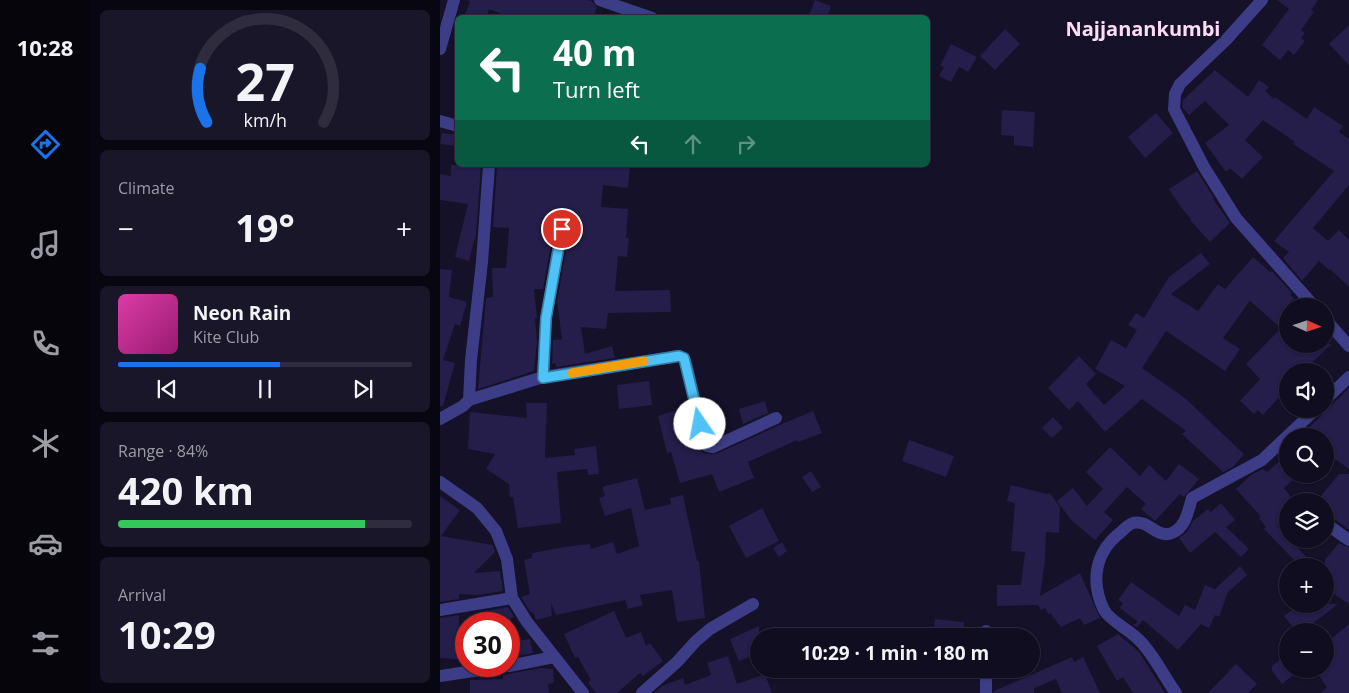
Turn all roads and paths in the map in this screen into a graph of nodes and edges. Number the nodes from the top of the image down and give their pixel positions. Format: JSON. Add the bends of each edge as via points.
{"nodes":[{"id":1,"x":454,"y":0,"type":"edge"},
{"id":2,"x":600,"y":0,"type":"edge"},
{"id":3,"x":1262,"y":0,"type":"edge"},
{"id":4,"x":643,"y":15,"type":"edge"},
{"id":5,"x":452,"y":26,"type":"edge"},
{"id":6,"x":440,"y":49,"type":"edge"},
{"id":7,"x":440,"y":121,"type":"edge"},
{"id":8,"x":455,"y":125,"type":"edge"},
{"id":9,"x":489,"y":167,"type":"edge"},
{"id":10,"x":562,"y":229,"type":"dead end"},
{"id":11,"x":1307,"y":298,"type":"edge"},
{"id":12,"x":1334,"y":329,"type":"edge"},
{"id":13,"x":1349,"y":346,"type":"edge"},
{"id":14,"x":1349,"y":377,"type":"edge"},
{"id":15,"x":543,"y":378,"type":"junction"},
{"id":16,"x":1334,"y":391,"type":"edge"},
{"id":17,"x":470,"y":400,"type":"junction"},
{"id":18,"x":776,"y":418,"type":"dead end"},
{"id":19,"x":1306,"y":418,"type":"edge"},
{"id":20,"x":440,"y":419,"type":"edge"},
{"id":21,"x":440,"y":482,"type":"edge"},
{"id":22,"x":1334,"y":529,"type":"edge"},
{"id":23,"x":1349,"y":540,"type":"edge"},
{"id":24,"x":512,"y":598,"type":"junction"},
{"id":25,"x":753,"y":604,"type":"dead end"},
{"id":26,"x":440,"y":610,"type":"edge"},
{"id":27,"x":554,"y":657,"type":"junction"},
{"id":28,"x":520,"y":664,"type":"edge"},
{"id":29,"x":455,"y":674,"type":"edge"},
{"id":30,"x":440,"y":676,"type":"edge"},
{"id":31,"x":986,"y":678,"type":"edge"},
{"id":32,"x":582,"y":693,"type":"edge"},
{"id":33,"x":642,"y":693,"type":"edge"},
{"id":34,"x":986,"y":693,"type":"edge"},
{"id":35,"x":1176,"y":693,"type":"edge"}],
"edges":[{"from":1,"to":5,"type":"street"},
{"from":2,"to":4,"type":"street"},
{"from":3,"to":11,"type":"street","via":[[1180,84],[1174,108],[1204,167],[1236,218]]},
{"from":5,"to":6,"type":"street"},
{"from":7,"to":8,"type":"street"},
{"from":9,"to":17,"type":"street"},
{"from":10,"to":15,"type":"street","via":[[546,318]]},
{"from":12,"to":13,"type":"street"},
{"from":14,"to":16,"type":"street"},
{"from":15,"to":17,"type":"street"},
{"from":15,"to":18,"type":"street","via":[[679,356],[684,358],[687,367],[707,446],[713,447]]},
{"from":17,"to":20,"type":"street"},
{"from":19,"to":35,"type":"street","via":[[1262,460],[1192,498],[1184,524],[1171,533],[1158,533],[1144,523],[1132,523],[1106,547],[1096,569],[1097,588],[1105,612],[1140,640]]},
{"from":21,"to":24,"type":"street","via":[[477,508],[496,531],[507,559]]},
{"from":22,"to":23,"type":"street"},
{"from":24,"to":26,"type":"street"},
{"from":24,"to":27,"type":"street"},
{"from":25,"to":33,"type":"street","via":[[710,629]]},
{"from":27,"to":28,"type":"street"},
{"from":27,"to":32,"type":"street"},
{"from":29,"to":30,"type":"street"},
{"from":31,"to":34,"type":"street"}]}
